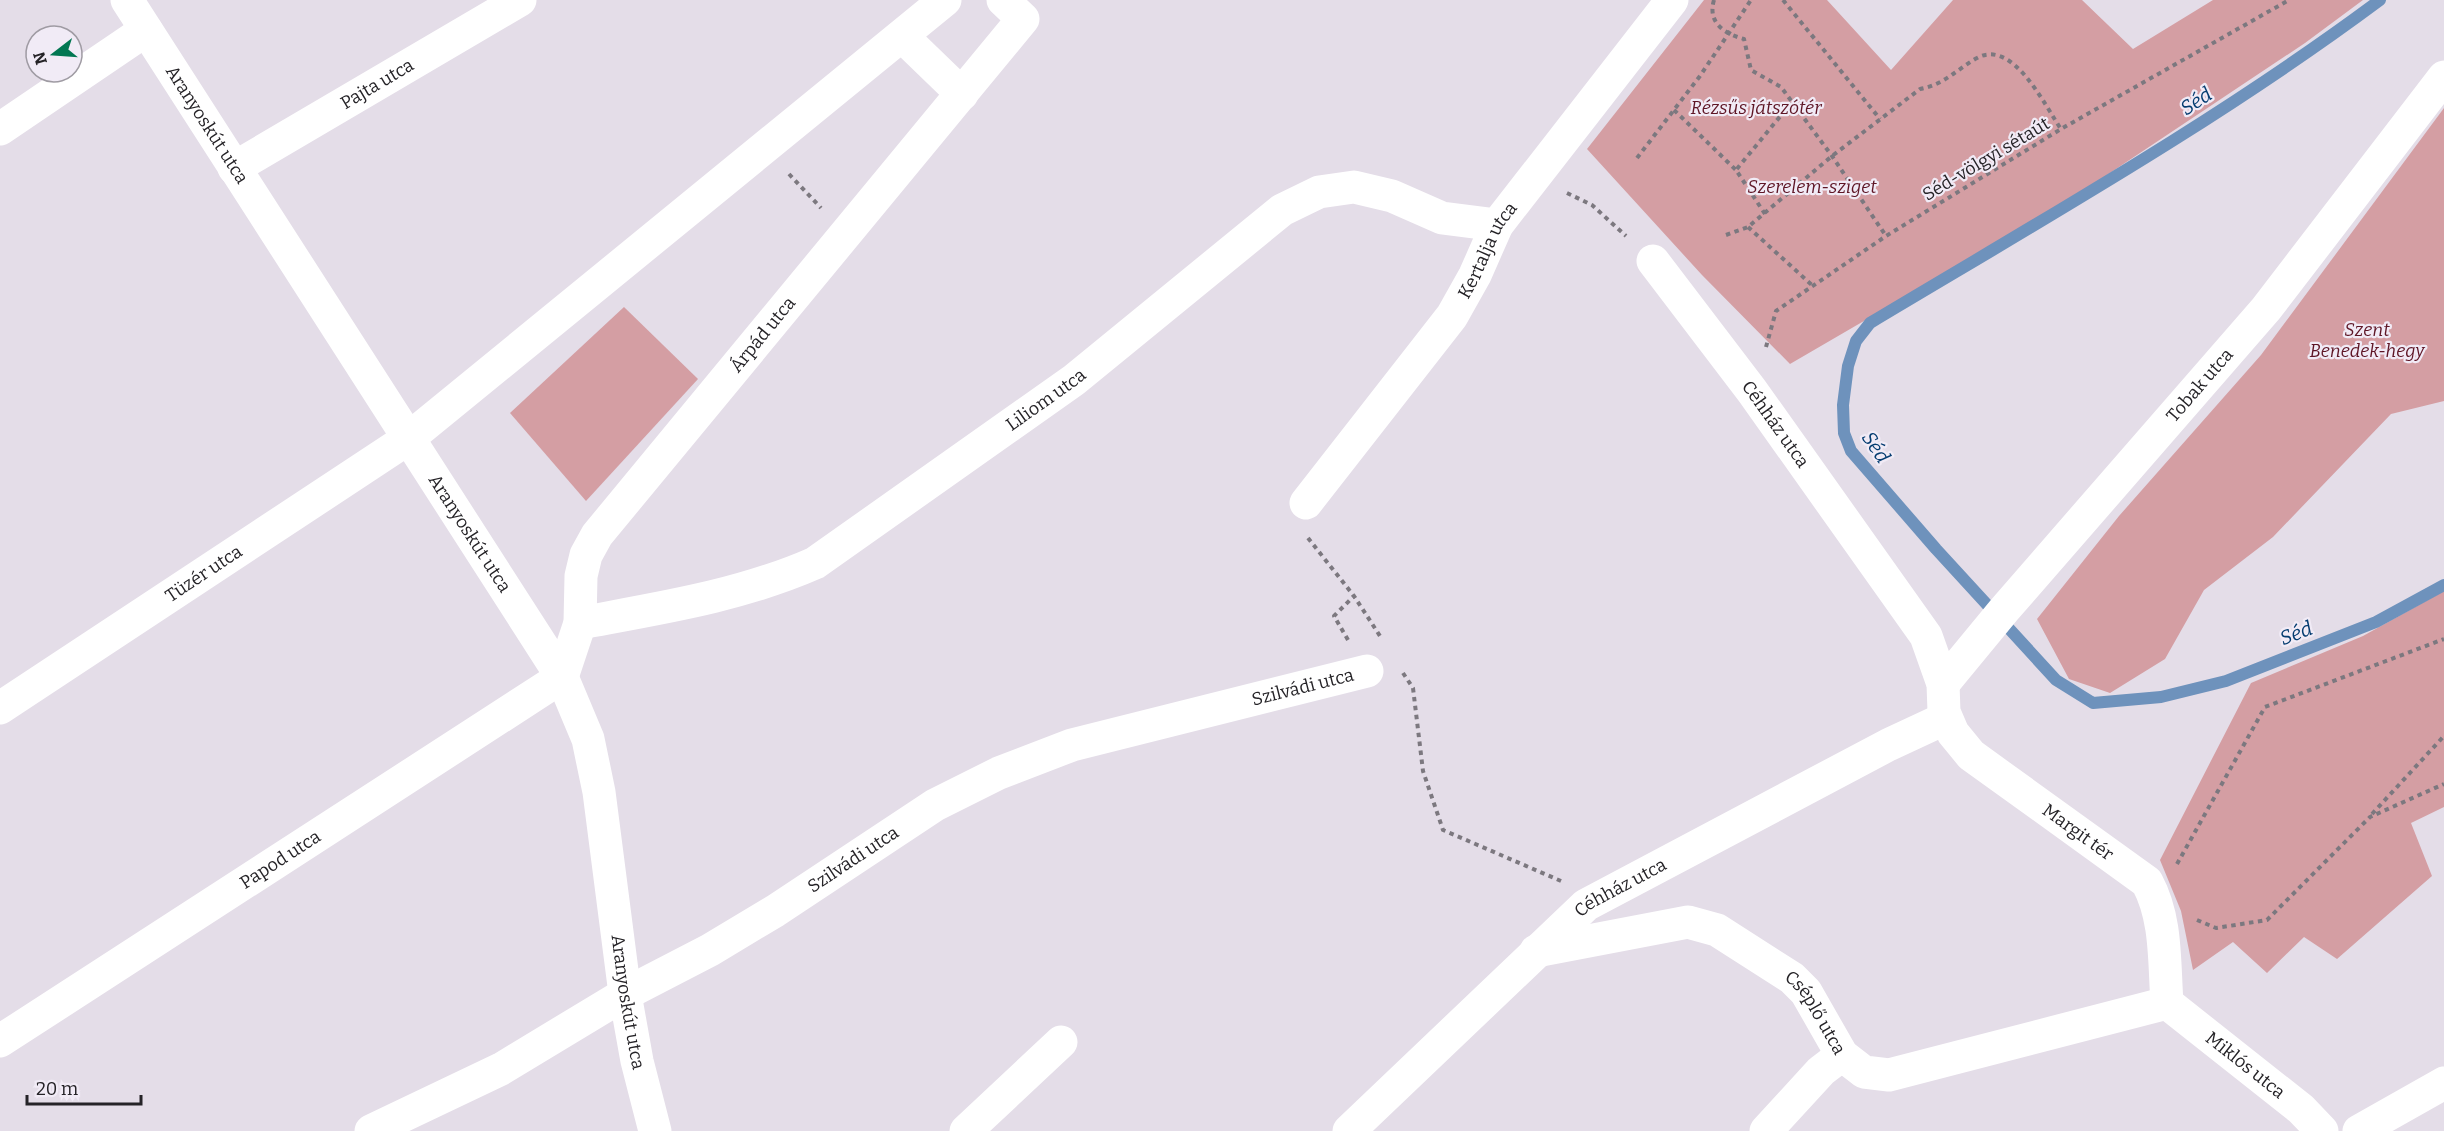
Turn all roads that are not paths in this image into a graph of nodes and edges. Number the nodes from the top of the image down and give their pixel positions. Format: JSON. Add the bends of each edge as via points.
{"nodes":[{"id":1,"x":127,"y":0,"type":"edge"},
{"id":2,"x":520,"y":0,"type":"edge"},
{"id":3,"x":945,"y":0,"type":"edge"},
{"id":4,"x":1672,"y":0,"type":"edge"},
{"id":5,"x":1013,"y":9,"type":"edge"},
{"id":6,"x":146,"y":30,"type":"junction"},
{"id":7,"x":902,"y":36,"type":"junction"},
{"id":8,"x":2444,"y":77,"type":"edge"},
{"id":9,"x":962,"y":94,"type":"junction"},
{"id":10,"x":0,"y":129,"type":"edge"},
{"id":11,"x":234,"y":168,"type":"junction"},
{"id":12,"x":1497,"y":225,"type":"junction"},
{"id":13,"x":1653,"y":261,"type":"road end"},
{"id":14,"x":409,"y":438,"type":"junction"},
{"id":15,"x":1306,"y":503,"type":"road end"},
{"id":16,"x":580,"y":623,"type":"junction"},
{"id":17,"x":1366,"y":671,"type":"road end"},
{"id":18,"x":562,"y":677,"type":"junction"},
{"id":19,"x":1943,"y":684,"type":"junction"},
{"id":20,"x":0,"y":708,"type":"edge"},
{"id":21,"x":1946,"y":718,"type":"junction"},
{"id":22,"x":1535,"y":951,"type":"junction"},
{"id":23,"x":625,"y":994,"type":"junction"},
{"id":24,"x":2167,"y":1003,"type":"junction"},
{"id":25,"x":0,"y":1041,"type":"edge"},
{"id":26,"x":1061,"y":1042,"type":"dead end"},
{"id":27,"x":1842,"y":1055,"type":"junction"},
{"id":28,"x":2444,"y":1083,"type":"edge"},
{"id":29,"x":371,"y":1131,"type":"edge"},
{"id":30,"x":655,"y":1131,"type":"edge"},
{"id":31,"x":966,"y":1131,"type":"edge"},
{"id":32,"x":1349,"y":1131,"type":"edge"},
{"id":33,"x":1766,"y":1131,"type":"edge"},
{"id":34,"x":2322,"y":1131,"type":"edge"},
{"id":35,"x":2359,"y":1131,"type":"edge"}],
"edges":[{"from":1,"to":6,"type":"street","name":"Aranyoskút utca"},
{"from":2,"to":11,"type":"street","name":"Pajta utca"},
{"from":3,"to":7,"type":"street"},
{"from":4,"to":12,"type":"street","name":"Kertalja utca"},
{"from":5,"to":9,"type":"street","name":"Árpád utca"},
{"from":6,"to":10,"type":"street"},
{"from":6,"to":11,"type":"street","name":"Aranyoskút utca"},
{"from":7,"to":9,"type":"street"},
{"from":7,"to":14,"type":"street"},
{"from":8,"to":19,"type":"street","name":"Tobak utca","via":[[2266,309]]},
{"from":9,"to":16,"type":"street","name":"Árpád utca","via":[[597,535],[581,576]]},
{"from":11,"to":14,"type":"street","name":"Aranyoskút utca"},
{"from":12,"to":15,"type":"street","name":"Kertalja utca","via":[[1452,316]]},
{"from":12,"to":16,"type":"street","name":"Liliom utca","via":[[1442,218],[1392,196],[1354,187],[1318,192],[1282,210],[1074,380],[815,563],[775,581],[731,594]]},
{"from":13,"to":19,"type":"street","name":"Céhház utca","via":[[1752,391],[1926,636]]},
{"from":14,"to":18,"type":"street","name":"Aranyoskút utca"},
{"from":14,"to":20,"type":"street","name":"Tüzér utca"},
{"from":16,"to":18,"type":"street","name":"Árpád utca"},
{"from":17,"to":23,"type":"street","name":"Szilvádi utca","via":[[1072,745],[999,773],[935,806],[775,911]]},
{"from":18,"to":23,"type":"street","name":"Aranyoskút utca","via":[[588,739],[599,792]]},
{"from":18,"to":25,"type":"street","name":"Papod utca"},
{"from":19,"to":21,"type":"street","name":"Margit tér"},
{"from":21,"to":22,"type":"street","name":"Céhház utca","via":[[1586,905]]},
{"from":21,"to":24,"type":"street","name":"Margit tér","via":[[1971,754],[2147,882],[2158,902],[2162,926]]},
{"from":22,"to":27,"type":"street","name":"Cséplő utca","via":[[1688,922],[1717,930],[1792,978],[1806,992]]},
{"from":22,"to":32,"type":"street","name":"Céhház utca"},
{"from":23,"to":29,"type":"street","name":"Szilvádi utca","via":[[501,1069]]},
{"from":23,"to":30,"type":"street","name":"Aranyoskút utca"},
{"from":24,"to":27,"type":"street","name":"Cséplő utca","via":[[1889,1075],[1864,1072]]},
{"from":24,"to":34,"type":"street","name":"Miklós utca","via":[[2301,1109]]},
{"from":26,"to":31,"type":"street"},
{"from":27,"to":33,"type":"street","via":[[1821,1071]]},
{"from":28,"to":35,"type":"street"}]}
